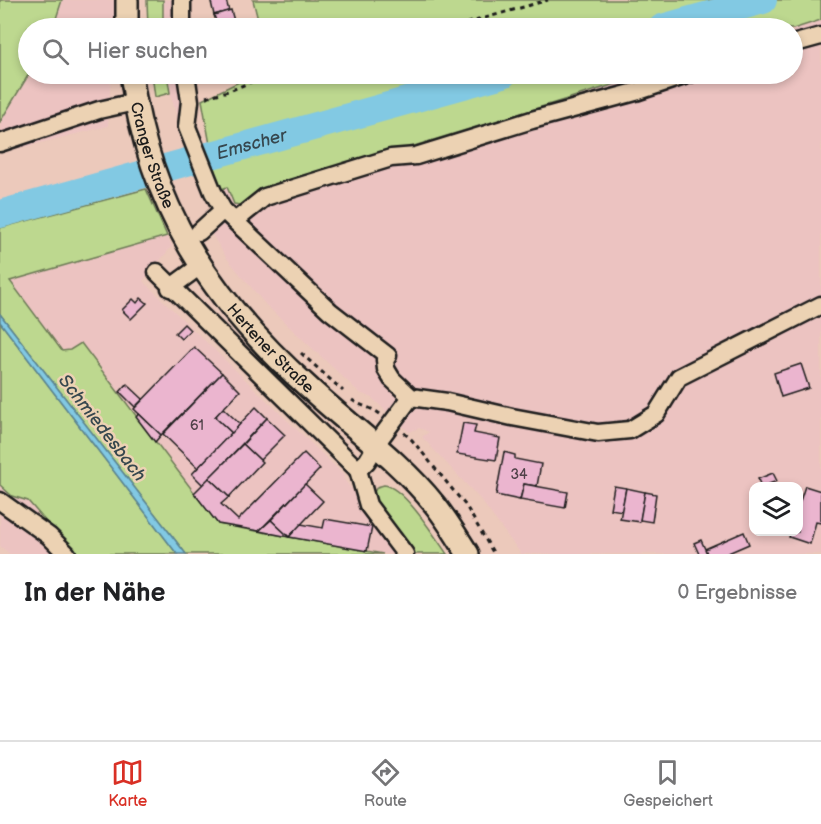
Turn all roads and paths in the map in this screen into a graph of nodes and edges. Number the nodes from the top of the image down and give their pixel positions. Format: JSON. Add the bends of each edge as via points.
{"nodes":[{"id":1,"x":127,"y":0,"type":"edge"},
{"id":2,"x":182,"y":0,"type":"edge"},
{"id":3,"x":548,"y":0,"type":"edge"},
{"id":4,"x":127,"y":18,"type":"edge"},
{"id":5,"x":182,"y":18,"type":"edge"},
{"id":6,"x":485,"y":18,"type":"edge"},
{"id":7,"x":821,"y":36,"type":"edge"},
{"id":8,"x":803,"y":41,"type":"edge"},
{"id":9,"x":132,"y":84,"type":"edge"},
{"id":10,"x":187,"y":84,"type":"edge"},
{"id":11,"x":246,"y":84,"type":"edge"},
{"id":12,"x":660,"y":84,"type":"edge"},
{"id":13,"x":189,"y":101,"type":"junction"},
{"id":14,"x":135,"y":102,"type":"junction"},
{"id":15,"x":0,"y":143,"type":"edge"},
{"id":16,"x":229,"y":215,"type":"junction"},
{"id":17,"x":190,"y":232,"type":"junction"},
{"id":18,"x":200,"y":266,"type":"junction"},
{"id":19,"x":157,"y":272,"type":"dead end"},
{"id":20,"x":170,"y":288,"type":"junction"},
{"id":21,"x":821,"y":305,"type":"edge"},
{"id":22,"x":294,"y":346,"type":"dead end"},
{"id":23,"x":411,"y":397,"type":"junction"},
{"id":24,"x":392,"y":423,"type":"junction"},
{"id":25,"x":377,"y":447,"type":"junction"},
{"id":26,"x":358,"y":470,"type":"junction"},
{"id":27,"x":0,"y":501,"type":"edge"},
{"id":28,"x":67,"y":554,"type":"edge"},
{"id":29,"x":405,"y":554,"type":"edge"},
{"id":30,"x":468,"y":554,"type":"edge"},
{"id":31,"x":494,"y":554,"type":"edge"}],
"edges":[{"from":1,"to":4,"type":"main road"},
{"from":2,"to":5,"type":"lane"},
{"from":3,"to":6,"type":"path"},
{"from":7,"to":8,"type":"lane"},
{"from":9,"to":14,"type":"main road","name":"Cranger Straße"},
{"from":10,"to":13,"type":"lane"},
{"from":11,"to":13,"type":"path"},
{"from":12,"to":16,"type":"lane","via":[[416,156],[391,158],[265,198]]},
{"from":13,"to":16,"type":"lane","via":[[187,127],[213,192]]},
{"from":14,"to":15,"type":"lane"},
{"from":14,"to":17,"type":"main road","name":"Cranger Straße","via":[[144,140],[169,208]]},
{"from":16,"to":17,"type":"lane"},
{"from":16,"to":23,"type":"lane","via":[[330,311],[388,356],[386,369]]},
{"from":17,"to":18,"type":"main road","name":"Hertener Straße"},
{"from":18,"to":20,"type":"lane"},
{"from":18,"to":25,"type":"main road","name":"Hertener Straße","via":[[261,342]]},
{"from":19,"to":20,"type":"lane","name":"Hertener Straße"},
{"from":20,"to":26,"type":"lane","name":"Hertener Straße"},
{"from":21,"to":23,"type":"lane","via":[[679,377],[656,414],[630,429],[598,433]]},
{"from":22,"to":24,"type":"path","via":[[360,406],[372,408]]},
{"from":23,"to":24,"type":"lane"},
{"from":24,"to":25,"type":"lane"},
{"from":24,"to":31,"type":"path","via":[[412,440],[459,496]]},
{"from":25,"to":26,"type":"lane"},
{"from":25,"to":30,"type":"main road","name":"Hertener Straße","via":[[434,504]]},
{"from":26,"to":29,"type":"lane","via":[[368,505]]},
{"from":27,"to":28,"type":"lane","via":[[50,536]]}]}
